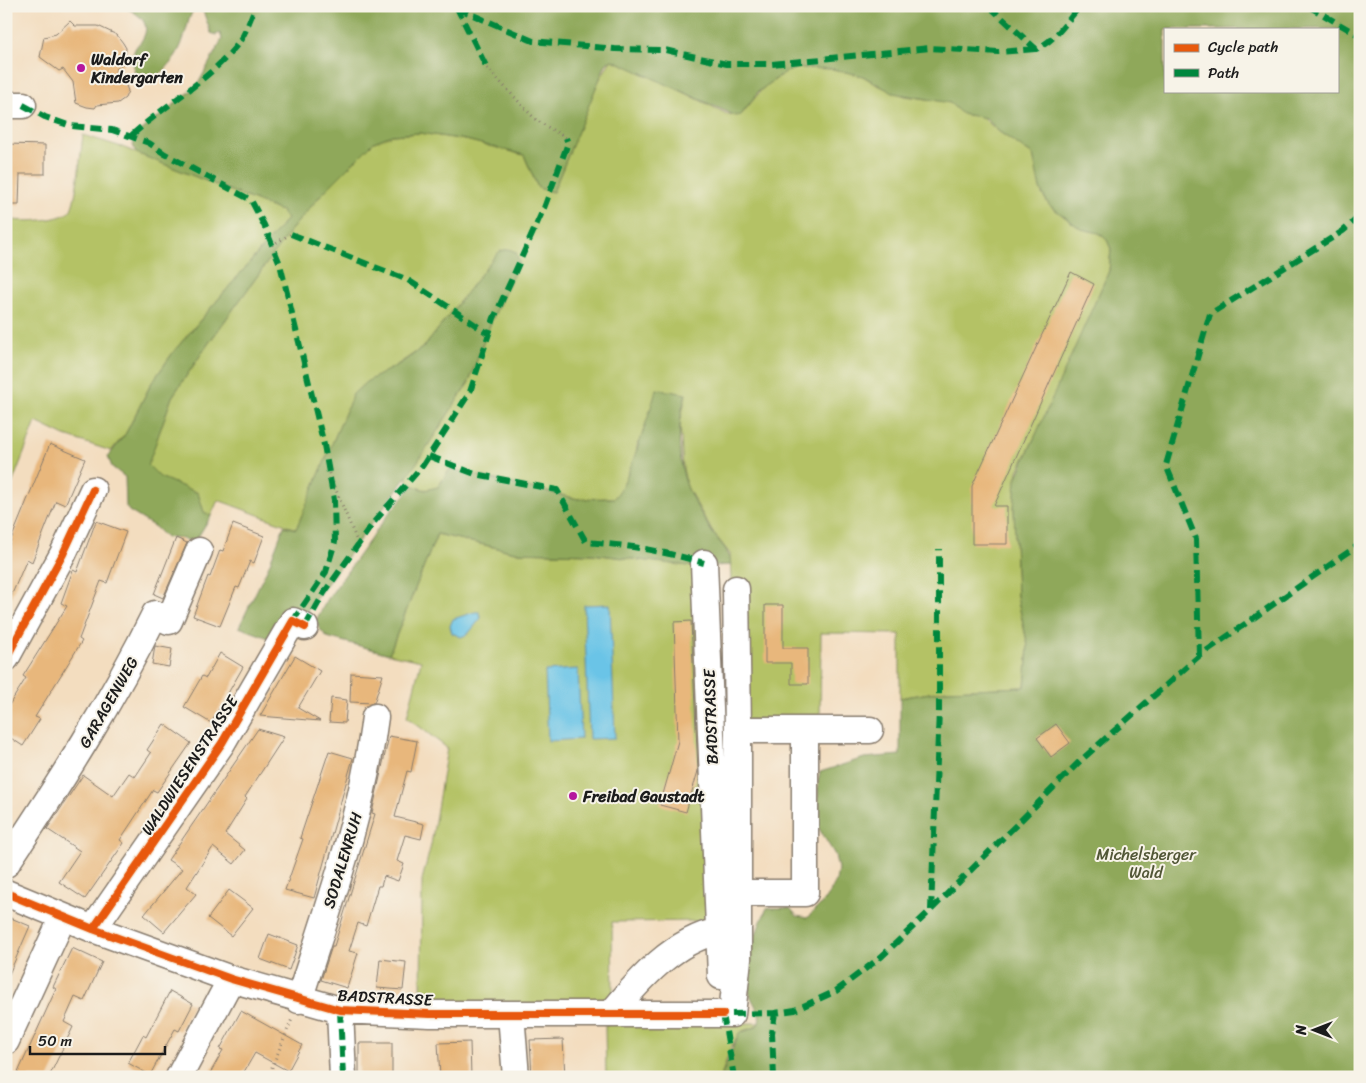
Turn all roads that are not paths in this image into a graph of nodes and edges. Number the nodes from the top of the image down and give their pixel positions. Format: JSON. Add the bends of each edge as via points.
{"nodes":[{"id":1,"x":93,"y":490,"type":"dead end"},
{"id":2,"x":199,"y":551,"type":"dead end"},
{"id":3,"x":704,"y":563,"type":"dead end"},
{"id":4,"x":736,"y":589,"type":"dead end"},
{"id":5,"x":304,"y":627,"type":"dead end"},
{"id":6,"x":6,"y":658,"type":"edge"},
{"id":7,"x":375,"y":717,"type":"dead end"},
{"id":8,"x":738,"y":730,"type":"junction"},
{"id":9,"x":806,"y":730,"type":"junction"},
{"id":10,"x":870,"y":730,"type":"dead end"},
{"id":11,"x":6,"y":864,"type":"edge"},
{"id":12,"x":6,"y":893,"type":"edge"},
{"id":13,"x":738,"y":893,"type":"junction"},
{"id":14,"x":63,"y":918,"type":"junction"},
{"id":15,"x":93,"y":929,"type":"junction"},
{"id":16,"x":719,"y":931,"type":"junction"},
{"id":17,"x":231,"y":979,"type":"junction"},
{"id":18,"x":300,"y":1000,"type":"junction"},
{"id":19,"x":340,"y":1010,"type":"junction"},
{"id":20,"x":511,"y":1014,"type":"junction"},
{"id":21,"x":612,"y":1014,"type":"junction"},
{"id":22,"x":724,"y":1014,"type":"junction"},
{"id":23,"x":6,"y":1041,"type":"edge"},
{"id":24,"x":179,"y":1077,"type":"edge"},
{"id":25,"x":343,"y":1077,"type":"edge"},
{"id":26,"x":516,"y":1077,"type":"edge"}],
"edges":[{"from":1,"to":6,"type":"street","via":[[63,554]]},
{"from":2,"to":11,"type":"street","name":"GARAGENWEG","via":[[169,621],[155,614],[83,747]]},
{"from":3,"to":16,"type":"street","name":"BADSTRASSE"},
{"from":4,"to":8,"type":"street"},
{"from":5,"to":15,"type":"street","name":"WALDWIESENSTRASSE","via":[[293,621],[222,742]]},
{"from":7,"to":18,"type":"street","name":"SODALENRUH","via":[[368,767],[357,810]]},
{"from":8,"to":9,"type":"street"},
{"from":8,"to":13,"type":"street"},
{"from":9,"to":10,"type":"street"},
{"from":9,"to":13,"type":"street","via":[[805,893]]},
{"from":12,"to":14,"type":"street","name":"BADSTRASSE"},
{"from":13,"to":22,"type":"street","via":[[738,959],[732,1014]]},
{"from":14,"to":15,"type":"street","name":"BADSTRASSE"},
{"from":14,"to":23,"type":"street"},
{"from":15,"to":17,"type":"street","name":"BADSTRASSE"},
{"from":16,"to":21,"type":"street","via":[[694,939],[664,959],[633,988]]},
{"from":16,"to":22,"type":"street","name":"BADSTRASSE"},
{"from":17,"to":18,"type":"street","name":"BADSTRASSE"},
{"from":17,"to":24,"type":"street"},
{"from":18,"to":19,"type":"street","name":"BADSTRASSE"},
{"from":19,"to":20,"type":"street","name":"BADSTRASSE"},
{"from":19,"to":25,"type":"street"},
{"from":20,"to":21,"type":"street","name":"BADSTRASSE"},
{"from":20,"to":26,"type":"street"},
{"from":21,"to":22,"type":"street","name":"BADSTRASSE"}]}
